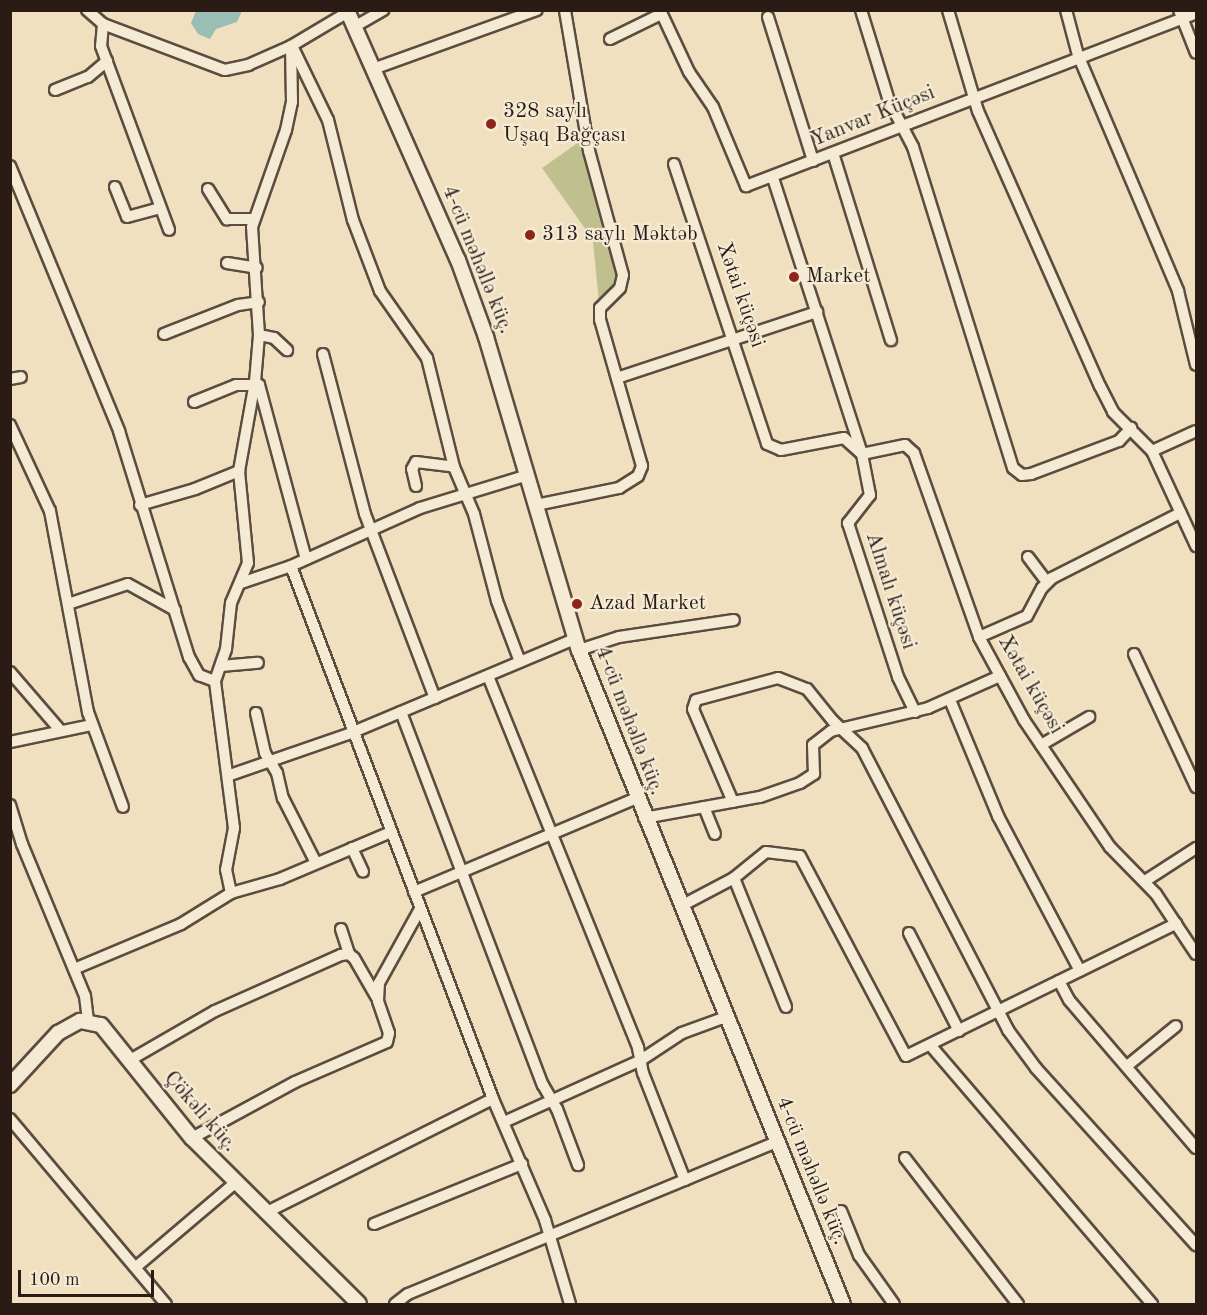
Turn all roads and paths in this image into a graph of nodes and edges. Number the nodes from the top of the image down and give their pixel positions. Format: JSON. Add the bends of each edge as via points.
{"nodes":[{"id":1,"x":87,"y":10,"type":"edge"},
{"id":2,"x":384,"y":10,"type":"edge"},
{"id":3,"x":537,"y":10,"type":"edge"},
{"id":4,"x":565,"y":10,"type":"edge"},
{"id":5,"x":861,"y":10,"type":"edge"},
{"id":6,"x":948,"y":10,"type":"edge"},
{"id":7,"x":1066,"y":10,"type":"edge"},
{"id":8,"x":347,"y":11,"type":"edge"},
{"id":9,"x":661,"y":12,"type":"edge"},
{"id":10,"x":1197,"y":13,"type":"edge"},
{"id":11,"x":1181,"y":14,"type":"edge"},
{"id":12,"x":768,"y":17,"type":"dead end"},
{"id":13,"x":103,"y":24,"type":"junction"},
{"id":14,"x":354,"y":27,"type":"junction"},
{"id":15,"x":610,"y":39,"type":"dead end"},
{"id":16,"x":291,"y":46,"type":"junction"},
{"id":17,"x":1197,"y":52,"type":"edge"},
{"id":18,"x":1078,"y":55,"type":"junction"},
{"id":19,"x":107,"y":61,"type":"junction"},
{"id":20,"x":373,"y":69,"type":"junction"},
{"id":21,"x":55,"y":90,"type":"dead end"},
{"id":22,"x":973,"y":98,"type":"junction"},
{"id":23,"x":902,"y":126,"type":"junction"},
{"id":24,"x":833,"y":153,"type":"junction"},
{"id":25,"x":813,"y":161,"type":"junction"},
{"id":26,"x":674,"y":164,"type":"dead end"},
{"id":27,"x":10,"y":166,"type":"edge"},
{"id":28,"x":773,"y":177,"type":"junction"},
{"id":29,"x":116,"y":187,"type":"dead end"},
{"id":30,"x":208,"y":189,"type":"dead end"},
{"id":31,"x":160,"y":208,"type":"junction"},
{"id":32,"x":253,"y":219,"type":"junction"},
{"id":33,"x":169,"y":230,"type":"dead end"},
{"id":34,"x":226,"y":263,"type":"dead end"},
{"id":35,"x":257,"y":268,"type":"junction"},
{"id":36,"x":260,"y":302,"type":"junction"},
{"id":37,"x":817,"y":312,"type":"junction"},
{"id":38,"x":164,"y":334,"type":"dead end"},
{"id":39,"x":259,"y":335,"type":"junction"},
{"id":40,"x":735,"y":339,"type":"junction"},
{"id":41,"x":891,"y":340,"type":"dead end"},
{"id":42,"x":287,"y":350,"type":"dead end"},
{"id":43,"x":323,"y":354,"type":"dead end"},
{"id":44,"x":1197,"y":365,"type":"edge"},
{"id":45,"x":617,"y":378,"type":"junction"},
{"id":46,"x":255,"y":382,"type":"junction"},
{"id":47,"x":194,"y":402,"type":"dead end"},
{"id":48,"x":10,"y":425,"type":"edge"},
{"id":49,"x":1131,"y":428,"type":"junction"},
{"id":50,"x":1197,"y":431,"type":"edge"},
{"id":51,"x":1152,"y":451,"type":"junction"},
{"id":52,"x":862,"y":454,"type":"junction"},
{"id":53,"x":454,"y":467,"type":"junction"},
{"id":54,"x":239,"y":471,"type":"junction"},
{"id":55,"x":528,"y":475,"type":"junction"},
{"id":56,"x":416,"y":486,"type":"dead end"},
{"id":57,"x":466,"y":493,"type":"junction"},
{"id":58,"x":140,"y":505,"type":"junction"},
{"id":59,"x":536,"y":505,"type":"junction"},
{"id":60,"x":1180,"y":513,"type":"junction"},
{"id":61,"x":370,"y":529,"type":"junction"},
{"id":62,"x":1197,"y":546,"type":"edge"},
{"id":63,"x":1028,"y":557,"type":"dead end"},
{"id":64,"x":306,"y":559,"type":"junction"},
{"id":65,"x":291,"y":566,"type":"junction"},
{"id":66,"x":1047,"y":582,"type":"junction"},
{"id":67,"x":241,"y":583,"type":"junction"},
{"id":68,"x":69,"y":604,"type":"junction"},
{"id":69,"x":175,"y":610,"type":"junction"},
{"id":70,"x":734,"y":620,"type":"dead end"},
{"id":71,"x":979,"y":637,"type":"junction"},
{"id":72,"x":577,"y":645,"type":"junction"},
{"id":73,"x":1134,"y":654,"type":"dead end"},
{"id":74,"x":520,"y":662,"type":"junction"},
{"id":75,"x":258,"y":663,"type":"dead end"},
{"id":76,"x":221,"y":666,"type":"junction"},
{"id":77,"x":10,"y":672,"type":"edge"},
{"id":78,"x":488,"y":676,"type":"junction"},
{"id":79,"x":1000,"y":676,"type":"junction"},
{"id":80,"x":215,"y":681,"type":"junction"},
{"id":81,"x":435,"y":698,"type":"junction"},
{"id":82,"x":950,"y":700,"type":"junction"},
{"id":83,"x":256,"y":712,"type":"dead end"},
{"id":84,"x":401,"y":712,"type":"junction"},
{"id":85,"x":915,"y":712,"type":"junction"},
{"id":86,"x":1089,"y":717,"type":"dead end"},
{"id":87,"x":92,"y":726,"type":"junction"},
{"id":88,"x":842,"y":728,"type":"junction"},
{"id":89,"x":59,"y":729,"type":"junction"},
{"id":90,"x":351,"y":733,"type":"junction"},
{"id":91,"x":10,"y":742,"type":"edge"},
{"id":92,"x":1041,"y":745,"type":"junction"},
{"id":93,"x":270,"y":762,"type":"junction"},
{"id":94,"x":230,"y":775,"type":"junction"},
{"id":95,"x":1197,"y":787,"type":"edge"},
{"id":96,"x":636,"y":798,"type":"junction"},
{"id":97,"x":732,"y":802,"type":"junction"},
{"id":98,"x":10,"y":805,"type":"edge"},
{"id":99,"x":123,"y":807,"type":"dead end"},
{"id":100,"x":705,"y":807,"type":"junction"},
{"id":101,"x":644,"y":818,"type":"junction"},
{"id":102,"x":391,"y":832,"type":"junction"},
{"id":103,"x":715,"y":834,"type":"dead end"},
{"id":104,"x":549,"y":835,"type":"junction"},
{"id":105,"x":352,"y":848,"type":"junction"},
{"id":106,"x":1197,"y":848,"type":"edge"},
{"id":107,"x":316,"y":863,"type":"junction"},
{"id":108,"x":363,"y":872,"type":"dead end"},
{"id":109,"x":462,"y":872,"type":"junction"},
{"id":110,"x":734,"y":878,"type":"junction"},
{"id":111,"x":1144,"y":881,"type":"junction"},
{"id":112,"x":414,"y":892,"type":"junction"},
{"id":113,"x":231,"y":893,"type":"junction"},
{"id":114,"x":681,"y":906,"type":"junction"},
{"id":115,"x":420,"y":909,"type":"junction"},
{"id":116,"x":1176,"y":924,"type":"junction"},
{"id":117,"x":341,"y":929,"type":"dead end"},
{"id":118,"x":909,"y":933,"type":"dead end"},
{"id":119,"x":349,"y":954,"type":"junction"},
{"id":120,"x":1197,"y":954,"type":"edge"},
{"id":121,"x":361,"y":966,"type":"junction"},
{"id":122,"x":387,"y":967,"type":"junction"},
{"id":123,"x":74,"y":969,"type":"junction"},
{"id":124,"x":1080,"y":971,"type":"junction"},
{"id":125,"x":1059,"y":981,"type":"junction"},
{"id":126,"x":378,"y":1001,"type":"junction"},
{"id":127,"x":786,"y":1007,"type":"dead end"},
{"id":128,"x":998,"y":1011,"type":"junction"},
{"id":129,"x":726,"y":1017,"type":"junction"},
{"id":130,"x":88,"y":1020,"type":"junction"},
{"id":131,"x":1176,"y":1026,"type":"dead end"},
{"id":132,"x":959,"y":1031,"type":"junction"},
{"id":133,"x":931,"y":1046,"type":"junction"},
{"id":134,"x":130,"y":1060,"type":"junction"},
{"id":135,"x":640,"y":1060,"type":"junction"},
{"id":136,"x":1127,"y":1066,"type":"junction"},
{"id":137,"x":10,"y":1085,"type":"edge"},
{"id":138,"x":493,"y":1099,"type":"junction"},
{"id":139,"x":552,"y":1102,"type":"junction"},
{"id":140,"x":10,"y":1119,"type":"edge"},
{"id":141,"x":504,"y":1122,"type":"junction"},
{"id":142,"x":192,"y":1138,"type":"junction"},
{"id":143,"x":777,"y":1142,"type":"junction"},
{"id":144,"x":1197,"y":1148,"type":"edge"},
{"id":145,"x":905,"y":1158,"type":"dead end"},
{"id":146,"x":522,"y":1164,"type":"junction"},
{"id":147,"x":578,"y":1165,"type":"dead end"},
{"id":148,"x":685,"y":1180,"type":"junction"},
{"id":149,"x":235,"y":1183,"type":"junction"},
{"id":150,"x":841,"y":1211,"type":"dead end"},
{"id":151,"x":265,"y":1213,"type":"junction"},
{"id":152,"x":374,"y":1224,"type":"dead end"},
{"id":153,"x":549,"y":1236,"type":"junction"},
{"id":154,"x":1197,"y":1245,"type":"edge"},
{"id":155,"x":136,"y":1267,"type":"junction"},
{"id":156,"x":166,"y":1305,"type":"edge"},
{"id":157,"x":359,"y":1305,"type":"edge"},
{"id":158,"x":395,"y":1305,"type":"edge"},
{"id":159,"x":570,"y":1305,"type":"edge"},
{"id":160,"x":843,"y":1305,"type":"edge"},
{"id":161,"x":894,"y":1305,"type":"edge"},
{"id":162,"x":1018,"y":1305,"type":"edge"},
{"id":163,"x":1152,"y":1305,"type":"edge"}],
"edges":[{"from":1,"to":13,"type":"street"},
{"from":2,"to":14,"type":"street"},
{"from":3,"to":20,"type":"street"},
{"from":4,"to":45,"type":"street","via":[[589,152],[623,275],[620,288],[600,308]]},
{"from":5,"to":23,"type":"street","via":[[889,101]]},
{"from":6,"to":22,"type":"street"},
{"from":7,"to":18,"type":"street"},
{"from":8,"to":14,"type":"street","name":"4-cü məhəllə küç."},
{"from":8,"to":16,"type":"street"},
{"from":9,"to":15,"type":"street"},
{"from":9,"to":28,"type":"street","name":"Yanvar Küçəsi","via":[[689,72],[713,107],[743,183],[752,186]]},
{"from":10,"to":11,"type":"street","name":"Yanvar Küçəsi"},
{"from":11,"to":17,"type":"street"},
{"from":11,"to":18,"type":"street","name":"Yanvar Küçəsi"},
{"from":12,"to":25,"type":"street"},
{"from":13,"to":16,"type":"street","via":[[225,70],[248,65]]},
{"from":13,"to":19,"type":"street","via":[[100,38]]},
{"from":14,"to":20,"type":"street","name":"4-cü məhəllə küç."},
{"from":16,"to":32,"type":"street","via":[[293,82],[288,121]]},
{"from":16,"to":53,"type":"street","via":[[328,120],[353,220],[380,291],[427,358]]},
{"from":18,"to":22,"type":"street","name":"Yanvar Küçəsi"},
{"from":18,"to":44,"type":"street","via":[[1178,291]]},
{"from":19,"to":21,"type":"street","via":[[88,77]]},
{"from":19,"to":31,"type":"street"},
{"from":20,"to":55,"type":"street","name":"4-cü məhəllə küç.","via":[[458,260]]},
{"from":22,"to":23,"type":"street","name":"Yanvar Küçəsi"},
{"from":22,"to":49,"type":"street","via":[[1100,386],[1113,412]]},
{"from":23,"to":24,"type":"street","name":"Yanvar Küçəsi"},
{"from":23,"to":49,"type":"street","via":[[913,147],[1017,473],[1030,474],[1119,441]]},
{"from":24,"to":25,"type":"street","name":"Yanvar Küçəsi"},
{"from":24,"to":41,"type":"street"},
{"from":25,"to":28,"type":"street","name":"Yanvar Küçəsi"},
{"from":26,"to":40,"type":"street","name":"Xətai küçəsi"},
{"from":27,"to":58,"type":"street","via":[[107,398]]},
{"from":28,"to":37,"type":"street"},
{"from":29,"to":31,"type":"street","via":[[127,217]]},
{"from":30,"to":32,"type":"street","via":[[227,219]]},
{"from":31,"to":33,"type":"street"},
{"from":32,"to":35,"type":"street"},
{"from":34,"to":35,"type":"street"},
{"from":35,"to":36,"type":"street"},
{"from":36,"to":38,"type":"street","via":[[238,305]]},
{"from":36,"to":39,"type":"street"},
{"from":37,"to":40,"type":"street"},
{"from":37,"to":52,"type":"street"},
{"from":39,"to":42,"type":"street","via":[[274,338]]},
{"from":39,"to":46,"type":"street"},
{"from":40,"to":45,"type":"street"},
{"from":40,"to":52,"type":"street","name":"Xətai küçəsi","via":[[767,444],[781,450],[844,438]]},
{"from":43,"to":61,"type":"street"},
{"from":45,"to":59,"type":"street","via":[[641,471],[619,488]]},
{"from":46,"to":47,"type":"street","via":[[236,385]]},
{"from":46,"to":54,"type":"street"},
{"from":46,"to":64,"type":"street","via":[[262,391]]},
{"from":48,"to":68,"type":"street","via":[[50,511]]},
{"from":49,"to":51,"type":"street"},
{"from":50,"to":51,"type":"street"},
{"from":51,"to":60,"type":"street"},
{"from":52,"to":71,"type":"street","name":"Xətai küçəsi","via":[[904,445],[914,453]]},
{"from":52,"to":85,"type":"street","name":"Almalı küçəsi","via":[[870,495],[848,523],[898,677]]},
{"from":53,"to":56,"type":"street","via":[[416,462],[412,469]]},
{"from":53,"to":57,"type":"street"},
{"from":54,"to":58,"type":"street"},
{"from":54,"to":67,"type":"street","via":[[248,549]]},
{"from":55,"to":57,"type":"street"},
{"from":55,"to":59,"type":"street","name":"4-cü məhəllə küç."},
{"from":57,"to":61,"type":"street"},
{"from":57,"to":74,"type":"street"},
{"from":58,"to":69,"type":"street"},
{"from":59,"to":72,"type":"street","name":"4-cü məhəllə küç."},
{"from":60,"to":62,"type":"street"},
{"from":60,"to":66,"type":"street"},
{"from":61,"to":64,"type":"street"},
{"from":61,"to":81,"type":"street"},
{"from":63,"to":66,"type":"street"},
{"from":64,"to":65,"type":"street"},
{"from":65,"to":67,"type":"street"},
{"from":65,"to":90,"type":"street"},
{"from":66,"to":71,"type":"street","via":[[1027,616]]},
{"from":67,"to":76,"type":"street","via":[[231,603]]},
{"from":68,"to":69,"type":"street","via":[[128,584]]},
{"from":68,"to":87,"type":"street"},
{"from":69,"to":80,"type":"street","via":[[193,668]]},
{"from":70,"to":72,"type":"street"},
{"from":71,"to":79,"type":"street","name":"Xətai küçəsi"},
{"from":72,"to":74,"type":"street"},
{"from":72,"to":96,"type":"street","name":"4-cü məhəllə küç."},
{"from":73,"to":95,"type":"street"},
{"from":74,"to":78,"type":"street"},
{"from":75,"to":76,"type":"street"},
{"from":76,"to":80,"type":"street"},
{"from":77,"to":89,"type":"street"},
{"from":78,"to":81,"type":"street"},
{"from":78,"to":104,"type":"street"},
{"from":79,"to":82,"type":"street"},
{"from":79,"to":92,"type":"street","name":"Xətai küçəsi"},
{"from":80,"to":94,"type":"street"},
{"from":81,"to":84,"type":"street"},
{"from":82,"to":85,"type":"street"},
{"from":82,"to":124,"type":"street","via":[[998,816]]},
{"from":83,"to":93,"type":"street"},
{"from":84,"to":90,"type":"street"},
{"from":84,"to":109,"type":"street"},
{"from":85,"to":88,"type":"street"},
{"from":86,"to":92,"type":"street"},
{"from":87,"to":89,"type":"street"},
{"from":87,"to":99,"type":"street","via":[[105,751]]},
{"from":88,"to":97,"type":"street","via":[[813,745],[816,769],[810,778],[780,791]]},
{"from":88,"to":97,"type":"street","via":[[813,694],[785,679],[696,700],[693,709]]},
{"from":88,"to":128,"type":"street","via":[[862,748]]},
{"from":89,"to":91,"type":"street"},
{"from":90,"to":93,"type":"street"},
{"from":90,"to":102,"type":"street"},
{"from":92,"to":111,"type":"street","name":"Xətai küçəsi","via":[[1110,847]]},
{"from":93,"to":94,"type":"street"},
{"from":93,"to":107,"type":"street","via":[[286,806]]},
{"from":94,"to":113,"type":"street","via":[[234,828],[226,870]]},
{"from":96,"to":101,"type":"street","name":"4-cü məhəllə küç."},
{"from":96,"to":104,"type":"street"},
{"from":97,"to":100,"type":"street"},
{"from":98,"to":123,"type":"street"},
{"from":100,"to":101,"type":"street"},
{"from":100,"to":103,"type":"street"},
{"from":101,"to":114,"type":"street","name":"4-cü məhəllə küç."},
{"from":102,"to":105,"type":"street"},
{"from":102,"to":112,"type":"street"},
{"from":104,"to":109,"type":"street"},
{"from":104,"to":135,"type":"street"},
{"from":105,"to":107,"type":"street"},
{"from":105,"to":108,"type":"street"},
{"from":106,"to":111,"type":"street"},
{"from":107,"to":113,"type":"street","via":[[280,879]]},
{"from":109,"to":112,"type":"street"},
{"from":109,"to":139,"type":"street"},
{"from":110,"to":114,"type":"street"},
{"from":110,"to":127,"type":"street"},
{"from":110,"to":133,"type":"street","via":[[766,852],[800,855],[903,1054],[912,1055]]},
{"from":111,"to":116,"type":"street","name":"Xətai küçəsi"},
{"from":112,"to":115,"type":"street"},
{"from":113,"to":123,"type":"street","via":[[181,924]]},
{"from":114,"to":129,"type":"street","name":"4-cü məhəllə küç."},
{"from":115,"to":122,"type":"street"},
{"from":115,"to":138,"type":"street"},
{"from":116,"to":120,"type":"street","name":"Xətai küçəsi"},
{"from":116,"to":124,"type":"street"},
{"from":117,"to":119,"type":"street"},
{"from":118,"to":132,"type":"street"},
{"from":119,"to":121,"type":"street"},
{"from":119,"to":134,"type":"street","via":[[215,1011]]},
{"from":121,"to":122,"type":"street"},
{"from":121,"to":126,"type":"street"},
{"from":122,"to":126,"type":"street","via":[[379,983]]},
{"from":123,"to":130,"type":"street"},
{"from":124,"to":125,"type":"street"},
{"from":125,"to":128,"type":"street"},
{"from":125,"to":136,"type":"street","via":[[1069,1000]]},
{"from":126,"to":142,"type":"street","via":[[389,1033],[387,1042],[295,1082]]},
{"from":128,"to":132,"type":"street"},
{"from":128,"to":154,"type":"street","via":[[1036,1068]]},
{"from":129,"to":135,"type":"street","via":[[682,1033]]},
{"from":129,"to":143,"type":"street","name":"4-cü məhəllə küç."},
{"from":130,"to":134,"type":"street","name":"Çökəli küç.","via":[[107,1030]]},
{"from":130,"to":137,"type":"street","via":[[58,1033]]},
{"from":131,"to":136,"type":"street"},
{"from":132,"to":133,"type":"street"},
{"from":133,"to":163,"type":"street"},
{"from":134,"to":142,"type":"street","name":"Çökəli küç."},
{"from":135,"to":139,"type":"street"},
{"from":135,"to":148,"type":"street"},
{"from":136,"to":144,"type":"street"},
{"from":138,"to":141,"type":"street"},
{"from":138,"to":151,"type":"street"},
{"from":139,"to":141,"type":"street"},
{"from":139,"to":147,"type":"street"},
{"from":140,"to":155,"type":"street"},
{"from":141,"to":146,"type":"street"},
{"from":142,"to":149,"type":"street","name":"Çökəli küç."},
{"from":143,"to":148,"type":"street"},
{"from":143,"to":160,"type":"street","name":"4-cü məhəllə küç."},
{"from":145,"to":162,"type":"street"},
{"from":146,"to":152,"type":"street"},
{"from":146,"to":153,"type":"street"},
{"from":148,"to":153,"type":"street"},
{"from":149,"to":151,"type":"street","name":"Çökəli küç."},
{"from":149,"to":155,"type":"street"},
{"from":150,"to":161,"type":"street","via":[[859,1255]]},
{"from":151,"to":157,"type":"street","name":"Çökəli küç."},
{"from":153,"to":158,"type":"street","via":[[408,1294]]},
{"from":153,"to":159,"type":"street"},
{"from":155,"to":156,"type":"street"}]}
